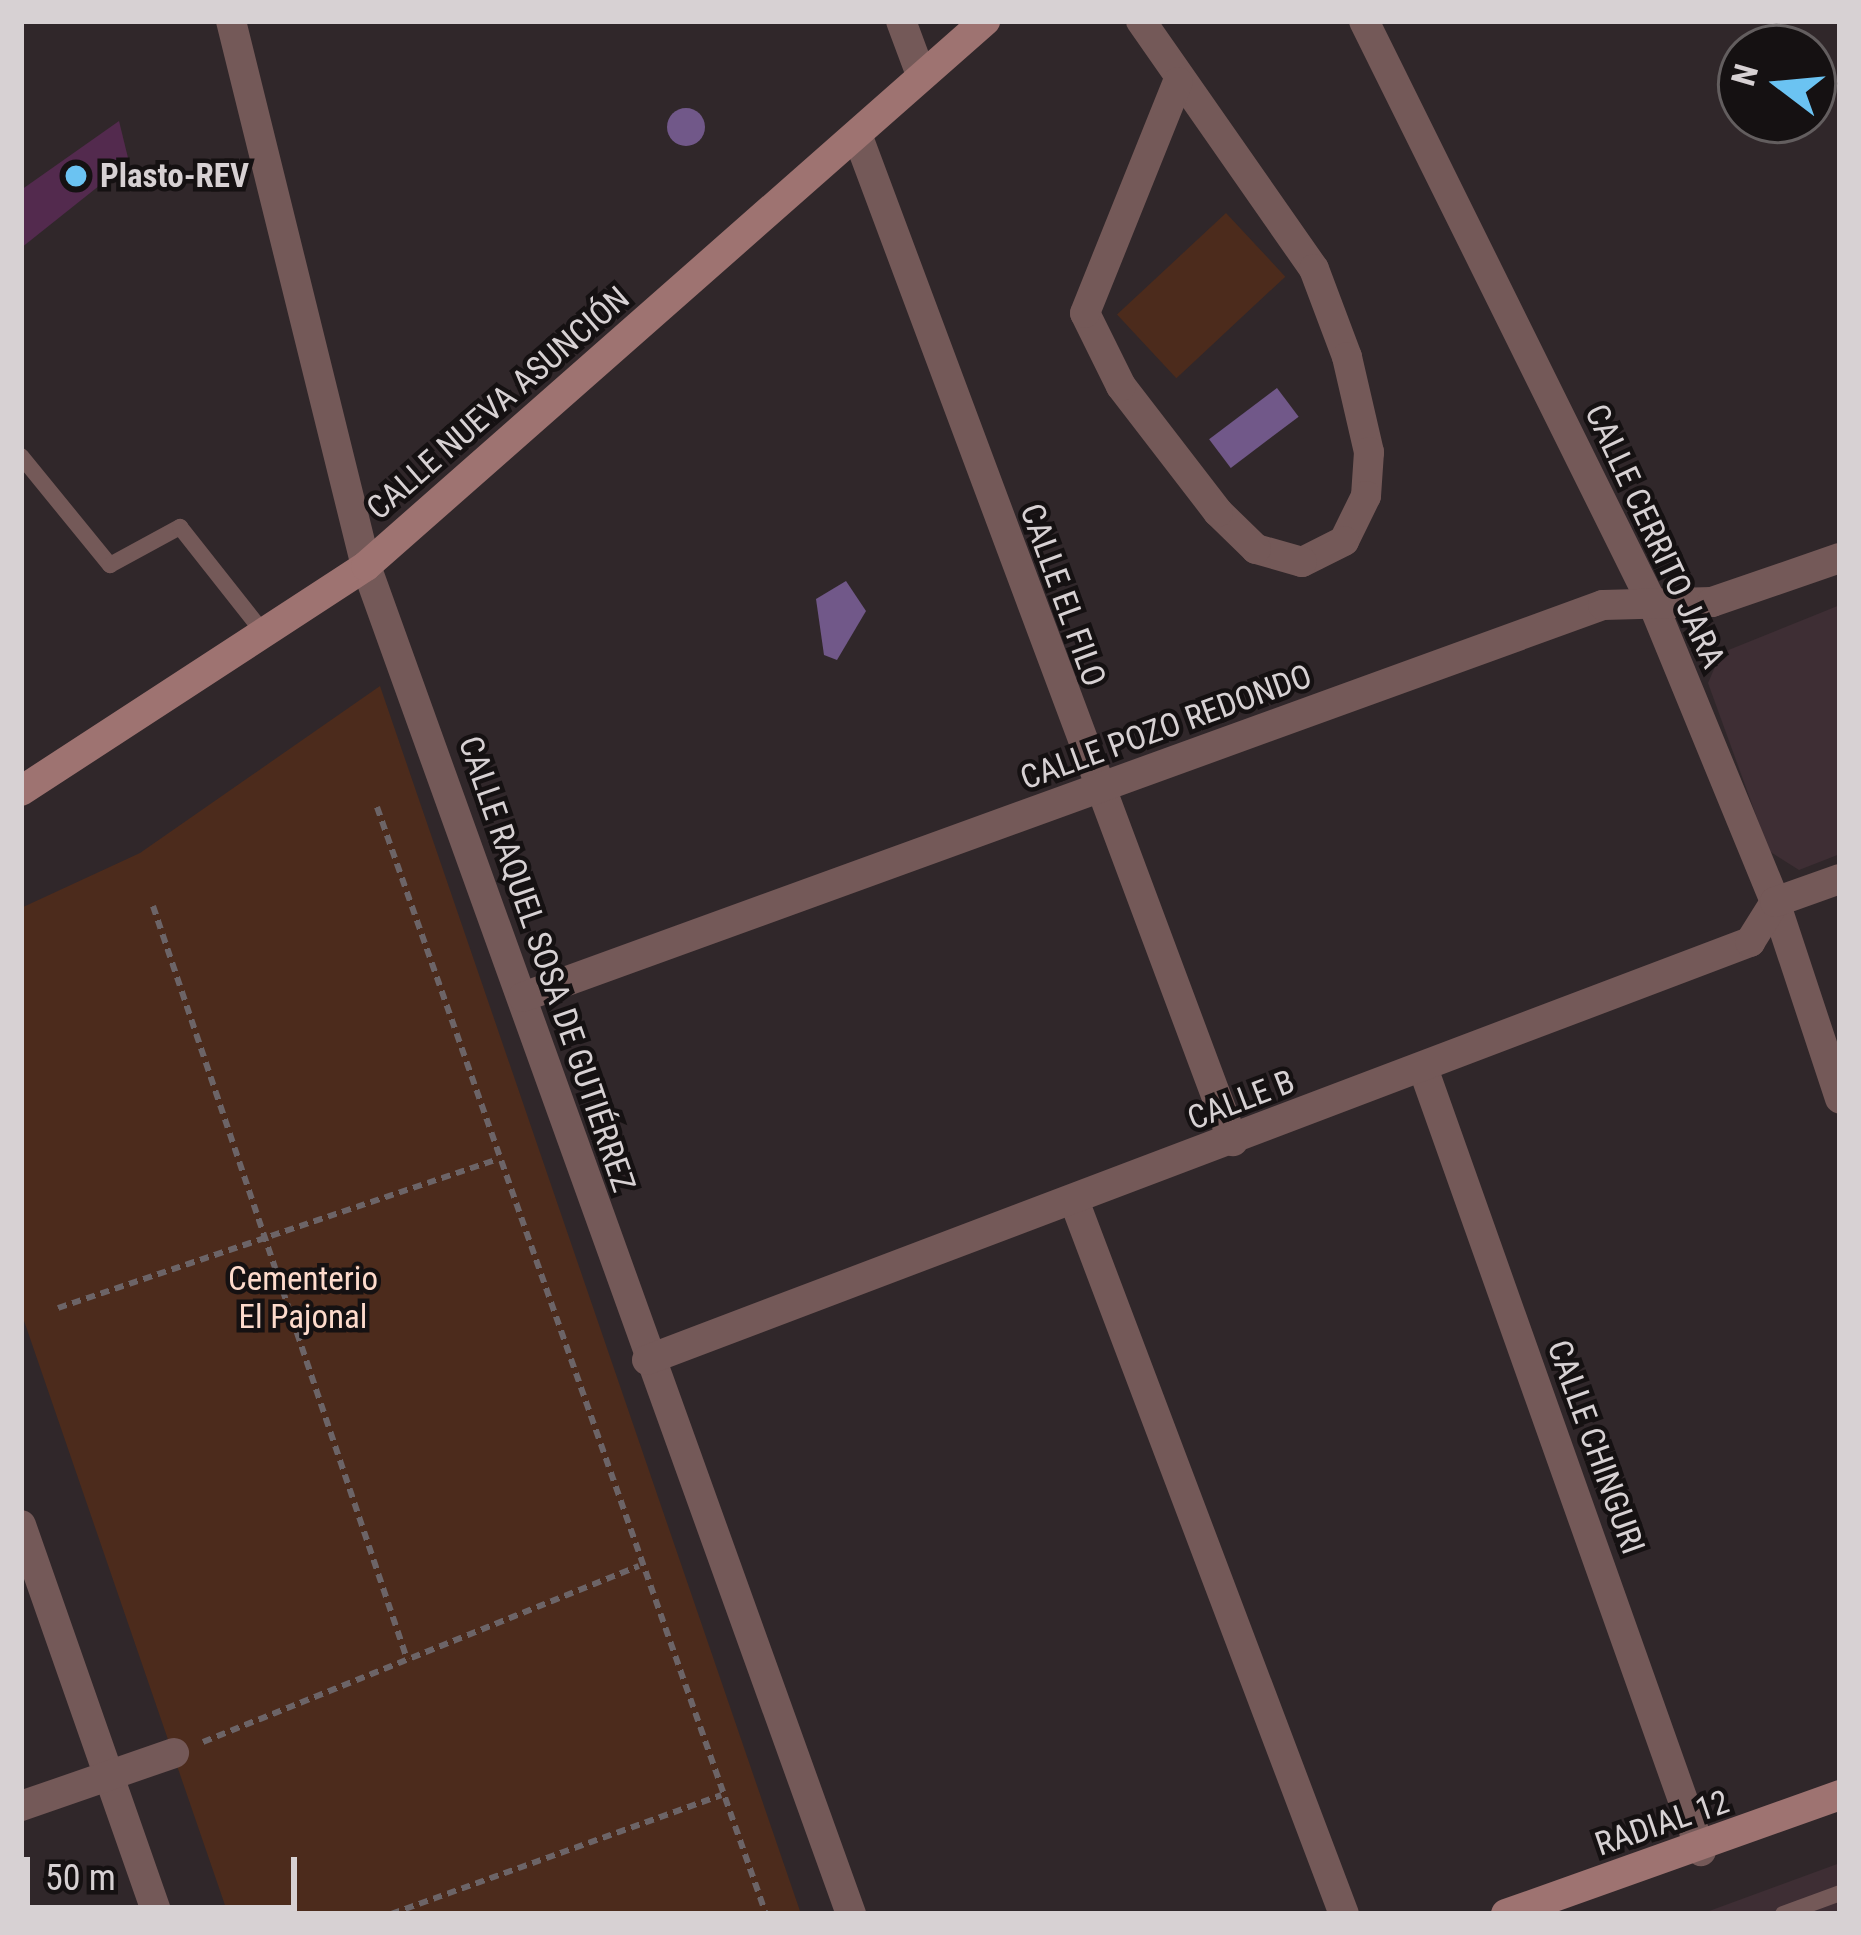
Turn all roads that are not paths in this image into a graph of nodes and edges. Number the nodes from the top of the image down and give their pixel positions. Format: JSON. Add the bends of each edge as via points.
{"nodes":[{"id":1,"x":231,"y":21,"type":"edge"},
{"id":2,"x":902,"y":21,"type":"edge"},
{"id":3,"x":986,"y":21,"type":"edge"},
{"id":4,"x":1142,"y":21,"type":"edge"},
{"id":5,"x":1364,"y":21,"type":"edge"},
{"id":6,"x":920,"y":72,"type":"junction"},
{"id":7,"x":1178,"y":82,"type":"junction"},
{"id":8,"x":858,"y":137,"type":"junction"},
{"id":9,"x":21,"y":456,"type":"edge"},
{"id":10,"x":1840,"y":558,"type":"edge"},
{"id":11,"x":366,"y":566,"type":"junction"},
{"id":12,"x":1655,"y":610,"type":"junction"},
{"id":13,"x":263,"y":632,"type":"junction"},
{"id":14,"x":21,"y":791,"type":"edge"},
{"id":15,"x":1097,"y":791,"type":"junction"},
{"id":16,"x":1840,"y":879,"type":"edge"},
{"id":17,"x":1774,"y":902,"type":"junction"},
{"id":18,"x":523,"y":997,"type":"junction"},
{"id":19,"x":1423,"y":1068,"type":"junction"},
{"id":20,"x":1840,"y":1099,"type":"edge"},
{"id":21,"x":1233,"y":1141,"type":"junction"},
{"id":22,"x":1075,"y":1203,"type":"junction"},
{"id":23,"x":646,"y":1360,"type":"junction"},
{"id":24,"x":21,"y":1525,"type":"edge"},
{"id":25,"x":174,"y":1753,"type":"road end"},
{"id":26,"x":111,"y":1775,"type":"junction"},
{"id":27,"x":1840,"y":1795,"type":"edge"},
{"id":28,"x":21,"y":1806,"type":"edge"},
{"id":29,"x":1701,"y":1850,"type":"junction"},
{"id":30,"x":1840,"y":1893,"type":"edge"},
{"id":31,"x":157,"y":1914,"type":"edge"},
{"id":32,"x":850,"y":1914,"type":"edge"},
{"id":33,"x":1344,"y":1914,"type":"edge"},
{"id":34,"x":1506,"y":1914,"type":"edge"},
{"id":35,"x":1783,"y":1914,"type":"edge"}],
"edges":[{"from":1,"to":11,"type":"street","name":"CALLE RAQUEL SOSA DE GUTIÉRREZ"},
{"from":2,"to":6,"type":"street"},
{"from":3,"to":6,"type":"street","name":"CALLE NUEVA ASUNCIÓN"},
{"from":4,"to":7,"type":"street"},
{"from":5,"to":12,"type":"street","name":"CALLE CERRITO JARA"},
{"from":6,"to":8,"type":"street","name":"CALLE NUEVA ASUNCIÓN"},
{"from":7,"to":7,"type":"street","via":[[1315,269],[1346,357],[1370,452],[1366,496],[1344,542],[1303,562],[1256,549],[1218,512],[1121,386],[1085,313]]},
{"from":8,"to":11,"type":"street","name":"CALLE NUEVA ASUNCIÓN"},
{"from":8,"to":15,"type":"street","name":"CALLE EL FILO"},
{"from":9,"to":13,"type":"lane","via":[[110,566],[179,527]]},
{"from":10,"to":12,"type":"street","name":"CALLE POZO REDONDO"},
{"from":11,"to":13,"type":"street","name":"CALLE NUEVA ASUNCIÓN"},
{"from":11,"to":18,"type":"street","name":"CALLE RAQUEL SOSA DE GUTIÉRREZ"},
{"from":12,"to":15,"type":"street","name":"CALLE POZO REDONDO","via":[[1603,605]]},
{"from":12,"to":17,"type":"street","name":"CALLE CERRITO JARA"},
{"from":13,"to":14,"type":"street","name":"CALLE NUEVA ASUNCIÓN"},
{"from":15,"to":18,"type":"street","name":"CALLE POZO REDONDO"},
{"from":15,"to":21,"type":"street","name":"CALLE EL FILO"},
{"from":16,"to":17,"type":"street"},
{"from":17,"to":19,"type":"street","name":"CALLE B","via":[[1750,942]]},
{"from":17,"to":20,"type":"street","name":"CALLE CERRITO JARA"},
{"from":18,"to":23,"type":"street","name":"CALLE RAQUEL SOSA DE GUTIÉRREZ"},
{"from":19,"to":21,"type":"street","name":"CALLE B"},
{"from":19,"to":29,"type":"street","name":"CALLE CHINGURI"},
{"from":21,"to":22,"type":"street","name":"CALLE B"},
{"from":22,"to":23,"type":"street","name":"CALLE B"},
{"from":22,"to":33,"type":"street"},
{"from":23,"to":32,"type":"street","name":"CALLE RAQUEL SOSA DE GUTIÉRREZ"},
{"from":24,"to":26,"type":"street"},
{"from":25,"to":26,"type":"street"},
{"from":26,"to":28,"type":"street"},
{"from":26,"to":31,"type":"street"},
{"from":27,"to":29,"type":"street","name":"RADIAL 12"},
{"from":29,"to":34,"type":"street","name":"RADIAL 12"},
{"from":30,"to":35,"type":"lane"}]}
